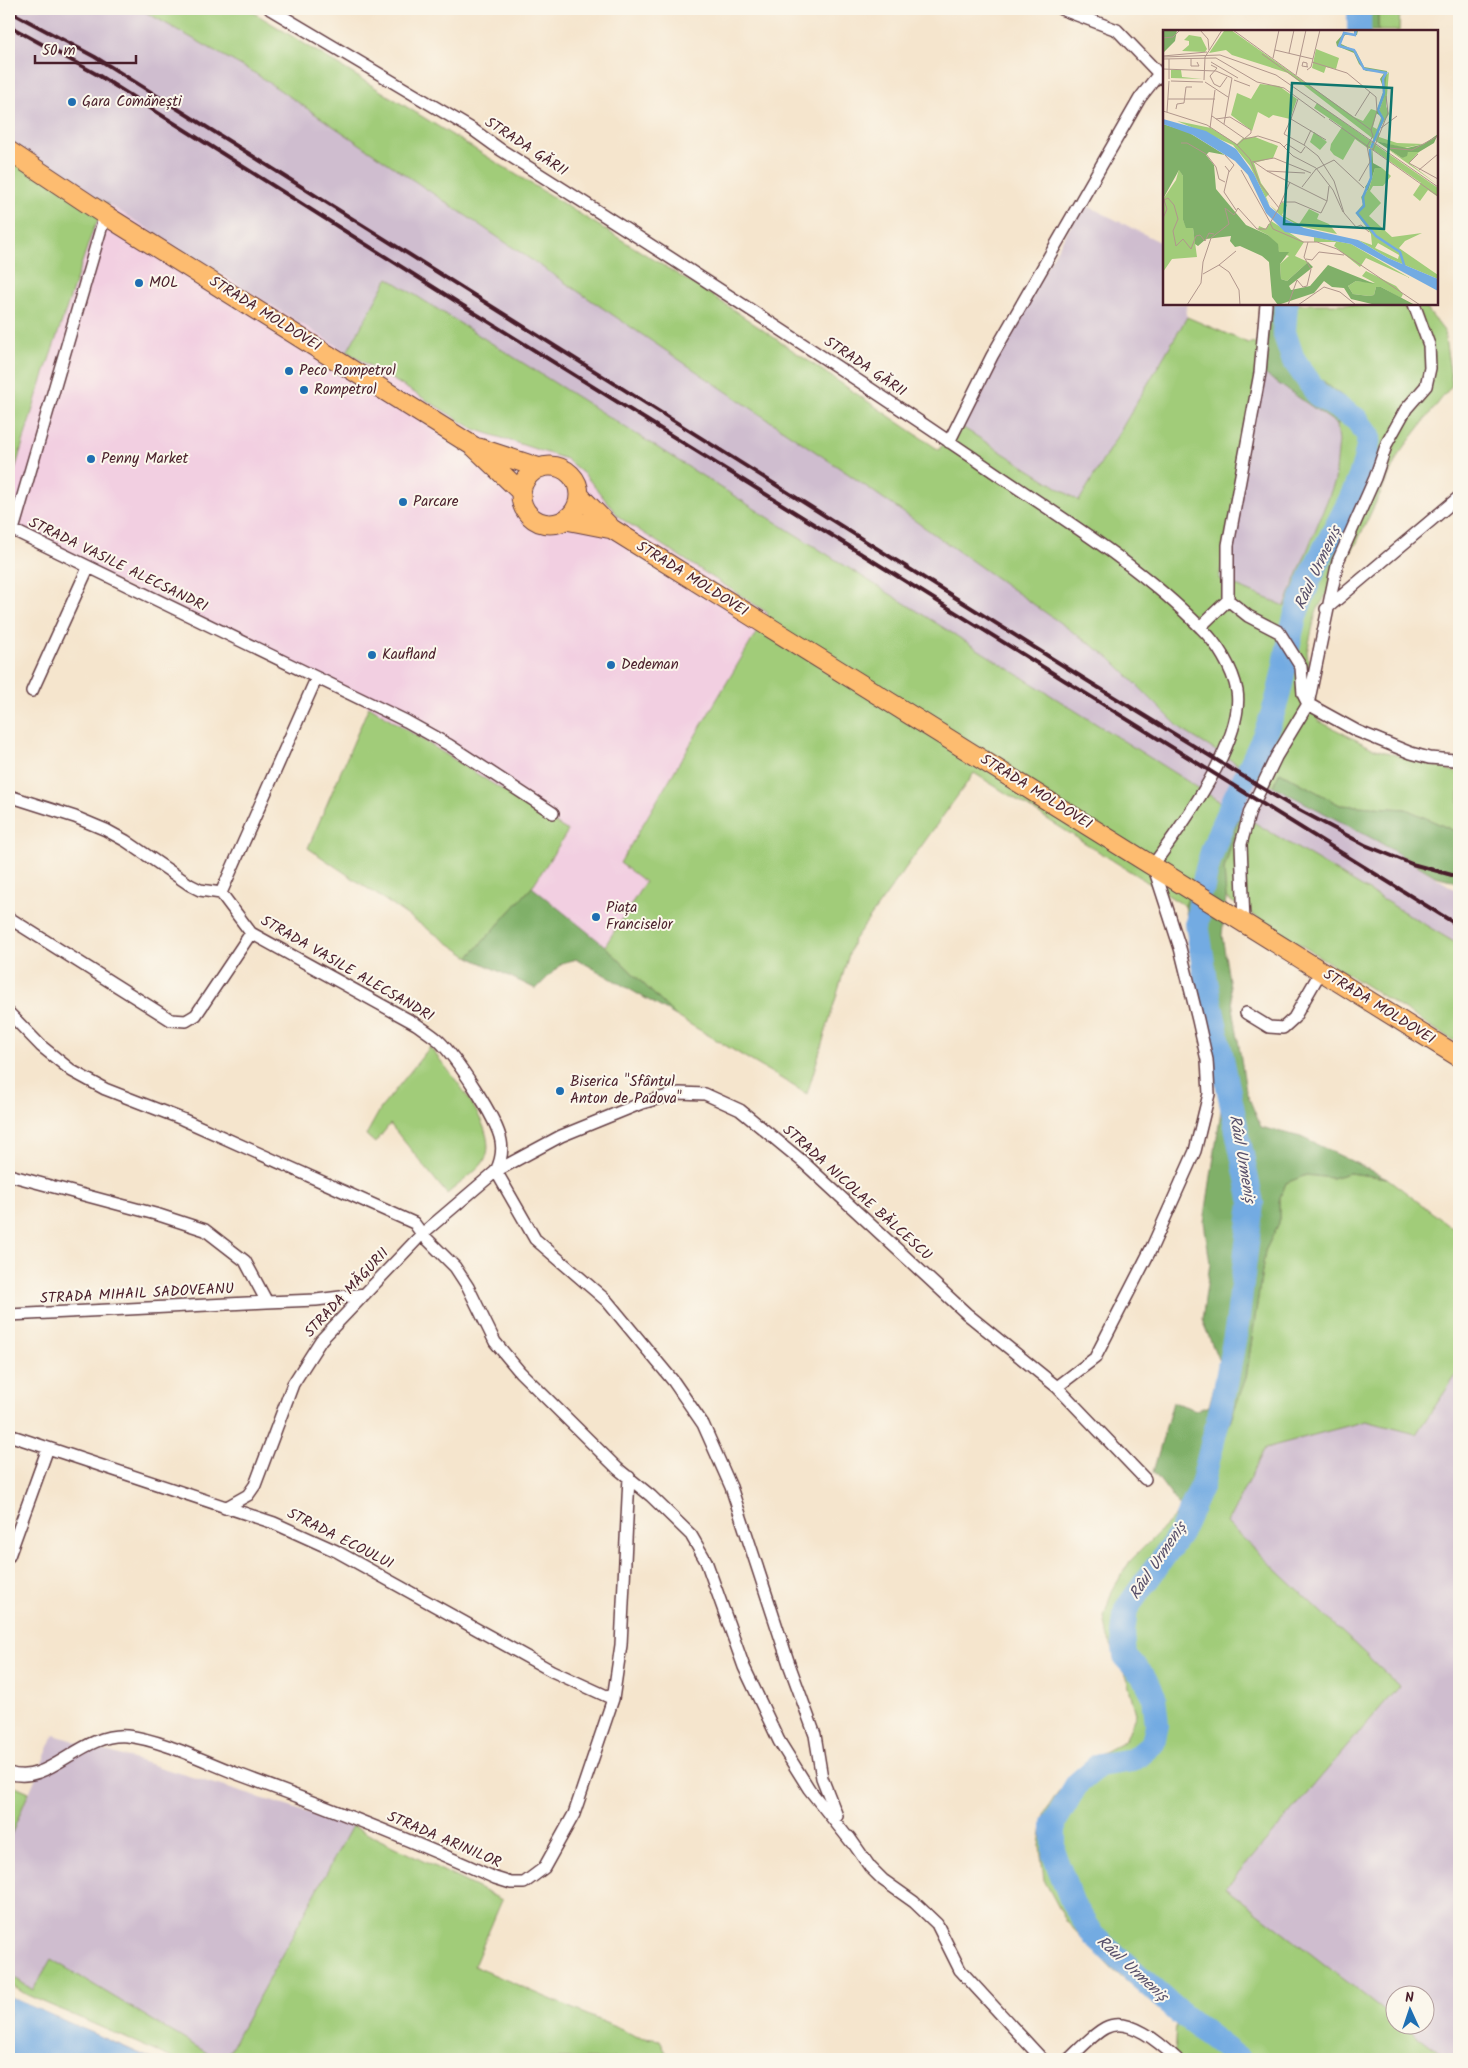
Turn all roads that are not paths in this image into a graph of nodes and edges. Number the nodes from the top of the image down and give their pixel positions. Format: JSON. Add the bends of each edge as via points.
{"nodes":[{"id":1,"x":270,"y":9,"type":"edge"},
{"id":2,"x":1061,"y":9,"type":"edge"},
{"id":3,"x":1161,"y":77,"type":"edge"},
{"id":4,"x":9,"y":151,"type":"edge"},
{"id":5,"x":105,"y":215,"type":"junction"},
{"id":6,"x":1266,"y":305,"type":"edge"},
{"id":7,"x":1414,"y":305,"type":"edge"},
{"id":8,"x":949,"y":442,"type":"junction"},
{"id":9,"x":473,"y":446,"type":"junction"},
{"id":10,"x":540,"y":468,"type":"junction"},
{"id":11,"x":521,"y":492,"type":"junction"},
{"id":12,"x":580,"y":496,"type":"junction"},
{"id":13,"x":1459,"y":497,"type":"edge"},
{"id":14,"x":566,"y":520,"type":"junction"},
{"id":15,"x":612,"y":529,"type":"junction"},
{"id":16,"x":11,"y":531,"type":"edge"},
{"id":17,"x":88,"y":568,"type":"junction"},
{"id":18,"x":1228,"y":600,"type":"junction"},
{"id":19,"x":1326,"y":609,"type":"junction"},
{"id":20,"x":1200,"y":626,"type":"junction"},
{"id":21,"x":316,"y":679,"type":"junction"},
{"id":22,"x":32,"y":691,"type":"dead end"},
{"id":23,"x":1308,"y":704,"type":"junction"},
{"id":24,"x":1456,"y":760,"type":"dead end"},
{"id":25,"x":9,"y":796,"type":"edge"},
{"id":26,"x":553,"y":813,"type":"dead end"},
{"id":27,"x":1153,"y":865,"type":"junction"},
{"id":28,"x":221,"y":893,"type":"junction"},
{"id":29,"x":9,"y":918,"type":"edge"},
{"id":30,"x":1244,"y":922,"type":"junction"},
{"id":31,"x":251,"y":933,"type":"junction"},
{"id":32,"x":1321,"y":971,"type":"junction"},
{"id":33,"x":1246,"y":1012,"type":"dead end"},
{"id":34,"x":9,"y":1013,"type":"edge"},
{"id":35,"x":1459,"y":1057,"type":"edge"},
{"id":36,"x":496,"y":1171,"type":"junction"},
{"id":37,"x":9,"y":1175,"type":"edge"},
{"id":38,"x":422,"y":1234,"type":"junction"},
{"id":39,"x":365,"y":1294,"type":"junction"},
{"id":40,"x":267,"y":1302,"type":"junction"},
{"id":41,"x":9,"y":1315,"type":"edge"},
{"id":42,"x":1057,"y":1387,"type":"junction"},
{"id":43,"x":9,"y":1435,"type":"edge"},
{"id":44,"x":48,"y":1448,"type":"junction"},
{"id":45,"x":629,"y":1477,"type":"junction"},
{"id":46,"x":1145,"y":1479,"type":"dead end"},
{"id":47,"x":224,"y":1508,"type":"junction"},
{"id":48,"x":9,"y":1556,"type":"edge"},
{"id":49,"x":613,"y":1699,"type":"junction"},
{"id":50,"x":9,"y":1773,"type":"edge"},
{"id":51,"x":852,"y":1843,"type":"junction"},
{"id":52,"x":1042,"y":2059,"type":"edge"},
{"id":53,"x":1069,"y":2059,"type":"edge"},
{"id":54,"x":1177,"y":2059,"type":"edge"}],
"edges":[{"from":1,"to":8,"type":"street","name":"STRADA GĂRII","via":[[472,129],[711,282]]},
{"from":2,"to":3,"type":"street","via":[[1117,30]]},
{"from":3,"to":8,"type":"street","via":[[1140,98],[992,356]]},
{"from":4,"to":5,"type":"main road","name":"STRADA MOLDOVEI"},
{"from":5,"to":9,"type":"main road","name":"STRADA MOLDOVEI"},
{"from":5,"to":16,"type":"street","name":"STRADA VASILE ALECSANDRI"},
{"from":6,"to":18,"type":"street","via":[[1260,373],[1228,545]]},
{"from":7,"to":19,"type":"street","via":[[1429,346],[1430,368],[1426,386],[1406,409],[1387,443],[1338,561]]},
{"from":8,"to":20,"type":"street","name":"STRADA GĂRII","via":[[1116,556]]},
{"from":9,"to":10,"type":"main road","name":"STRADA MOLDOVEI"},
{"from":9,"to":11,"type":"main road","name":"STRADA MOLDOVEI"},
{"from":10,"to":11,"type":"main road","via":[[525,480]]},
{"from":10,"to":12,"type":"main road","via":[[555,466],[570,473]]},
{"from":11,"to":14,"type":"main road","via":[[526,511],[534,520],[550,525]]},
{"from":12,"to":14,"type":"main road","via":[[576,509]]},
{"from":12,"to":15,"type":"main road","name":"STRADA MOLDOVEI"},
{"from":13,"to":19,"type":"street"},
{"from":14,"to":15,"type":"main road","name":"STRADA MOLDOVEI"},
{"from":15,"to":27,"type":"main road","name":"STRADA MOLDOVEI"},
{"from":16,"to":17,"type":"street","name":"STRADA VASILE ALECSANDRI"},
{"from":17,"to":21,"type":"street","name":"STRADA VASILE ALECSANDRI"},
{"from":17,"to":22,"type":"street"},
{"from":18,"to":20,"type":"street"},
{"from":18,"to":23,"type":"street","via":[[1248,616],[1279,632],[1301,667],[1303,694]]},
{"from":19,"to":23,"type":"street"},
{"from":20,"to":27,"type":"street","name":"STRADA GĂRII","via":[[1232,675],[1237,691],[1237,708],[1226,744],[1204,791]]},
{"from":21,"to":26,"type":"street","name":"STRADA VASILE ALECSANDRI","via":[[450,745]]},
{"from":21,"to":28,"type":"street"},
{"from":23,"to":24,"type":"street","via":[[1357,731],[1412,753]]},
{"from":23,"to":30,"type":"street","via":[[1276,757],[1240,844]]},
{"from":25,"to":28,"type":"street","via":[[90,822],[126,841],[190,885]]},
{"from":27,"to":30,"type":"main road","name":"STRADA MOLDOVEI"},
{"from":27,"to":42,"type":"street","via":[[1180,948],[1198,1020],[1207,1060],[1209,1094],[1195,1151],[1152,1247],[1096,1358]]},
{"from":28,"to":31,"type":"street","name":"STRADA VASILE ALECSANDRI"},
{"from":29,"to":31,"type":"street","via":[[171,1020],[186,1021],[196,1015]]},
{"from":30,"to":32,"type":"main road","name":"STRADA MOLDOVEI"},
{"from":31,"to":36,"type":"street","name":"STRADA VASILE ALECSANDRI","via":[[416,1024],[438,1040],[498,1130],[502,1152]]},
{"from":32,"to":33,"type":"street","via":[[1294,1018],[1283,1028],[1269,1028]]},
{"from":32,"to":35,"type":"main road","name":"STRADA MOLDOVEI"},
{"from":34,"to":38,"type":"street","via":[[41,1046],[72,1071],[105,1089],[332,1185],[414,1223]]},
{"from":36,"to":38,"type":"street","name":"STRADA MĂGURII"},
{"from":36,"to":42,"type":"street","name":"STRADA NICOLAE BĂLCESCU","via":[[561,1136],[642,1103],[678,1093],[705,1094],[740,1110],[794,1154],[967,1314]]},
{"from":36,"to":51,"type":"street","via":[[535,1239],[607,1301],[674,1382],[703,1424],[731,1487],[815,1735],[827,1795]]},
{"from":37,"to":40,"type":"street","name":"STRADA MIHAIL SADOVEANU","via":[[205,1230],[245,1261]]},
{"from":38,"to":39,"type":"street","name":"STRADA MĂGURII"},
{"from":38,"to":45,"type":"street","via":[[455,1267],[508,1359]]},
{"from":39,"to":40,"type":"street","name":"STRADA MIHAIL SADOVEANU"},
{"from":39,"to":47,"type":"street","name":"STRADA MĂGURII","via":[[321,1340],[293,1384],[255,1485],[248,1495]]},
{"from":40,"to":41,"type":"street","name":"STRADA MIHAIL SADOVEANU"},
{"from":42,"to":46,"type":"street","name":"STRADA NICOLAE BĂLCESCU"},
{"from":43,"to":44,"type":"street","name":"STRADA ECOULUI"},
{"from":44,"to":47,"type":"street","name":"STRADA ECOULUI"},
{"from":44,"to":48,"type":"street"},
{"from":45,"to":49,"type":"street","name":"STRADA ARINILOR","via":[[621,1645]]},
{"from":45,"to":51,"type":"street","via":[[691,1535],[706,1561],[744,1667],[779,1741],[808,1789]]},
{"from":47,"to":49,"type":"street","name":"STRADA ECOULUI","via":[[307,1536],[552,1671]]},
{"from":49,"to":50,"type":"street","name":"STRADA ARINILOR","via":[[574,1814],[544,1868],[524,1883],[495,1878],[300,1797],[135,1737],[102,1738],[35,1774],[20,1777]]},
{"from":51,"to":52,"type":"street","via":[[883,1880],[914,1902],[937,1924],[960,1970]]},
{"from":53,"to":54,"type":"street","via":[[1105,2028],[1115,2026],[1145,2034]]}]}
